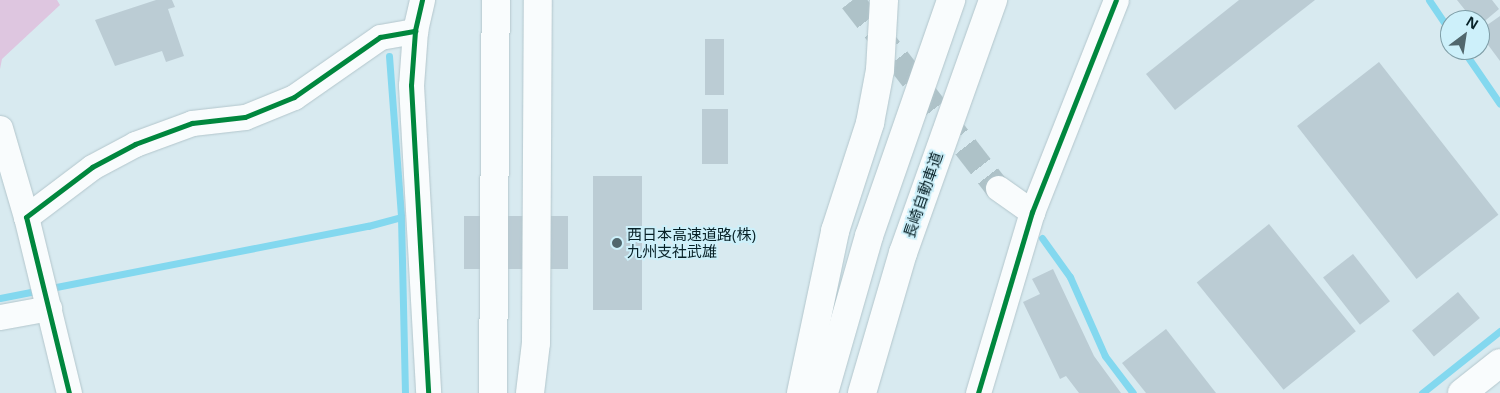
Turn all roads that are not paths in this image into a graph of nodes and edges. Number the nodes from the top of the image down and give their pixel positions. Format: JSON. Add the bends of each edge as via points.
{"nodes":[{"id":1,"x":422,"y":0,"type":"edge"},
{"id":2,"x":496,"y":0,"type":"edge"},
{"id":3,"x":538,"y":0,"type":"edge"},
{"id":4,"x":542,"y":0,"type":"edge"},
{"id":5,"x":884,"y":0,"type":"edge"},
{"id":6,"x":950,"y":0,"type":"edge"},
{"id":7,"x":993,"y":0,"type":"edge"},
{"id":8,"x":1116,"y":0,"type":"edge"},
{"id":9,"x":415,"y":31,"type":"junction"},
{"id":10,"x":539,"y":34,"type":"junction"},
{"id":11,"x":0,"y":128,"type":"edge"},
{"id":12,"x":998,"y":188,"type":"tunnel mouth"},
{"id":13,"x":1032,"y":212,"type":"junction"},
{"id":14,"x":26,"y":217,"type":"junction"},
{"id":15,"x":49,"y":308,"type":"junction"},
{"id":16,"x":0,"y":317,"type":"edge"},
{"id":17,"x":491,"y":344,"type":"junction"},
{"id":18,"x":536,"y":344,"type":"junction"},
{"id":19,"x":1500,"y":363,"type":"edge"},
{"id":20,"x":69,"y":393,"type":"edge"},
{"id":21,"x":428,"y":393,"type":"edge"},
{"id":22,"x":484,"y":393,"type":"edge"},
{"id":23,"x":493,"y":393,"type":"edge"},
{"id":24,"x":530,"y":393,"type":"edge"},
{"id":25,"x":540,"y":393,"type":"edge"},
{"id":26,"x":801,"y":393,"type":"edge"},
{"id":27,"x":824,"y":393,"type":"edge"},
{"id":28,"x":862,"y":393,"type":"edge"},
{"id":29,"x":978,"y":393,"type":"edge"},
{"id":30,"x":1462,"y":393,"type":"edge"}],
"edges":[{"from":1,"to":9,"type":"street"},
{"from":2,"to":17,"type":"highway"},
{"from":3,"to":10,"type":"highway"},
{"from":4,"to":10,"type":"highway"},
{"from":5,"to":26,"type":"highway","via":[[880,70],[870,122],[835,231]]},
{"from":6,"to":27,"type":"highway","via":[[869,236]]},
{"from":7,"to":28,"type":"highway","name":"長崎自動車道","via":[[903,253]]},
{"from":8,"to":13,"type":"street"},
{"from":9,"to":14,"type":"street","via":[[380,36],[294,97],[246,117],[192,123],[135,144],[92,167]]},
{"from":9,"to":21,"type":"street","via":[[411,85]]},
{"from":10,"to":18,"type":"highway"},
{"from":11,"to":14,"type":"street"},
{"from":12,"to":13,"type":"street"},
{"from":13,"to":29,"type":"street"},
{"from":14,"to":15,"type":"street"},
{"from":15,"to":16,"type":"street"},
{"from":15,"to":20,"type":"street"},
{"from":17,"to":22,"type":"highway"},
{"from":17,"to":23,"type":"highway"},
{"from":18,"to":24,"type":"highway"},
{"from":18,"to":25,"type":"highway"},
{"from":19,"to":30,"type":"highway"}]}
